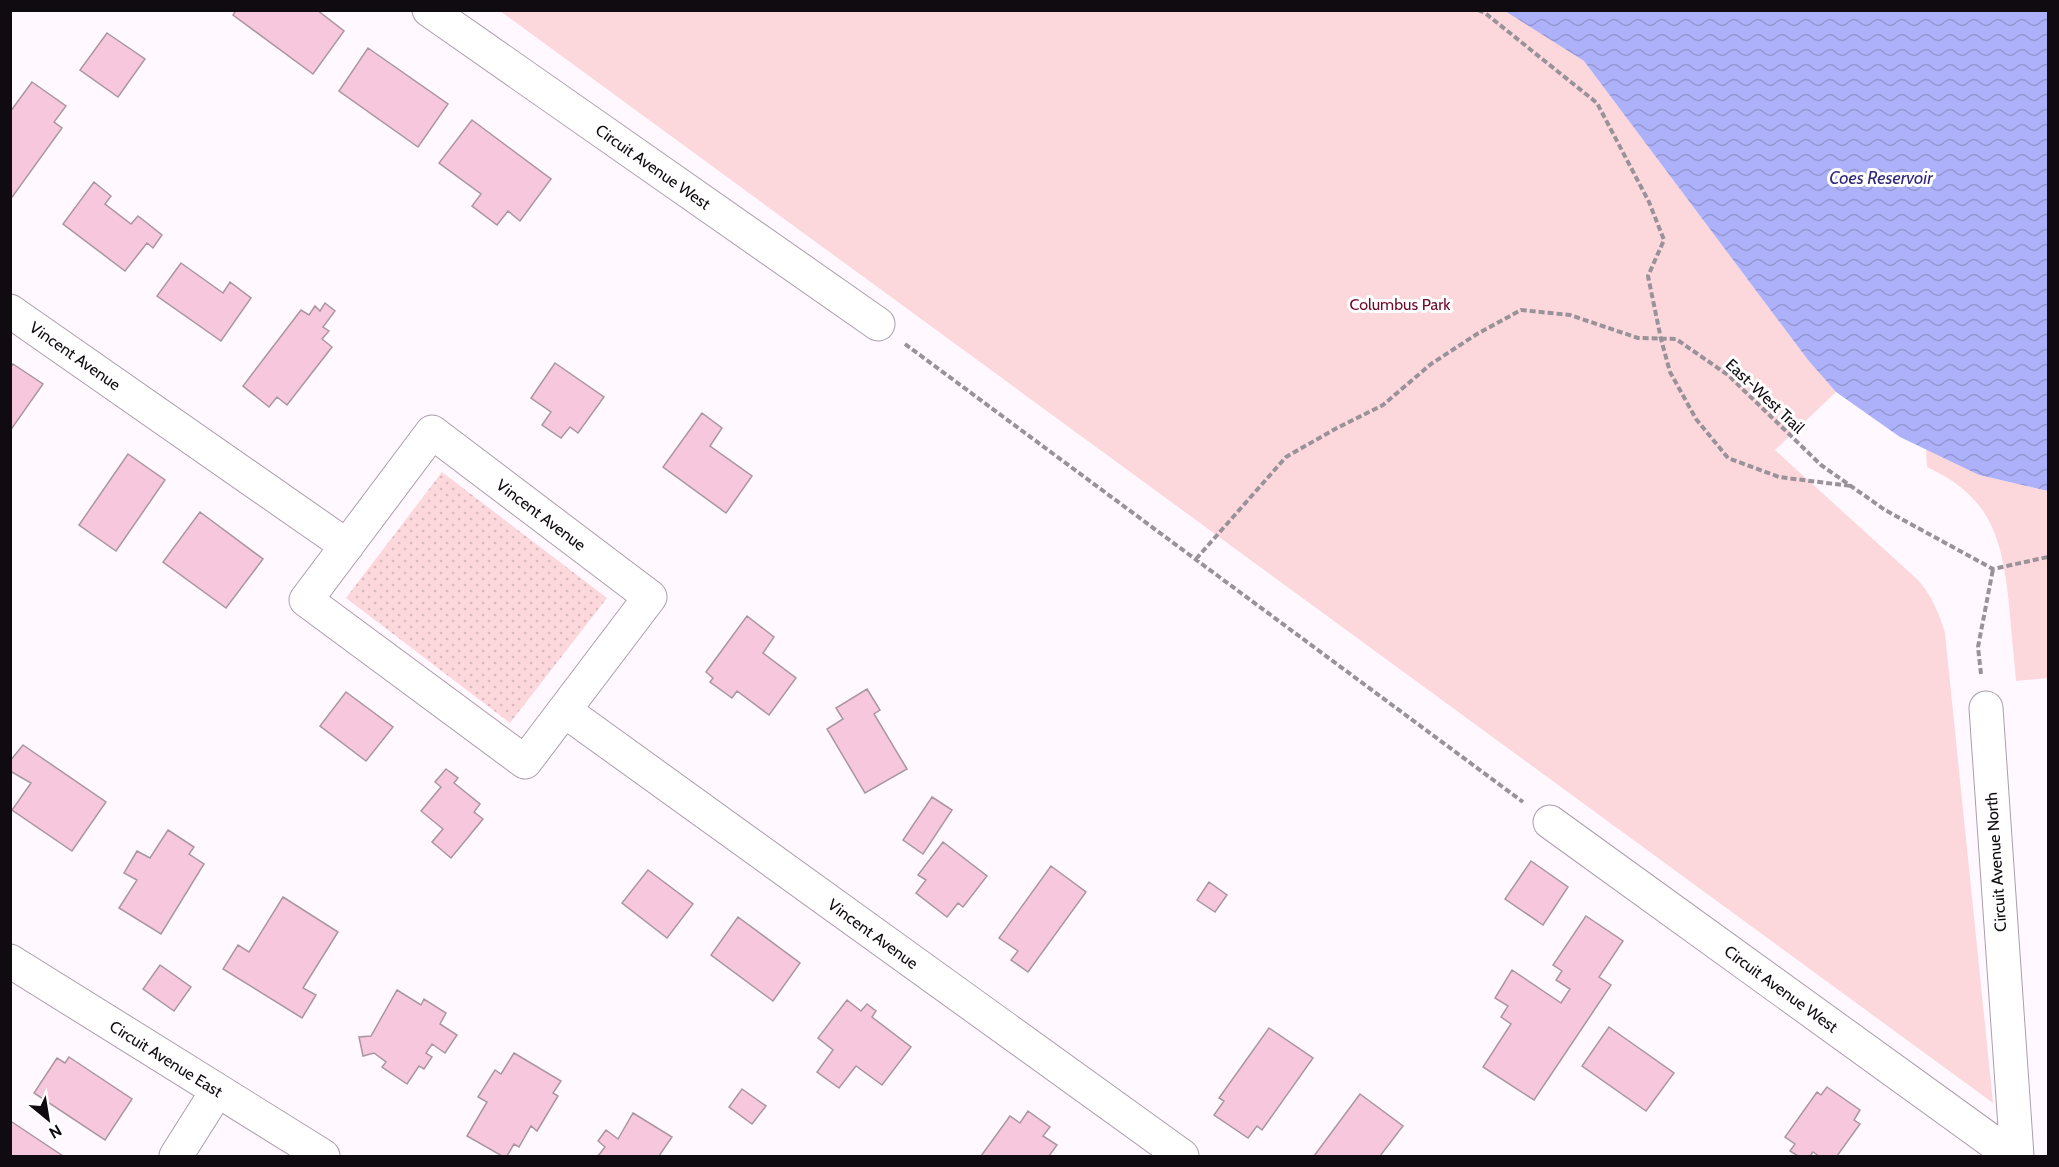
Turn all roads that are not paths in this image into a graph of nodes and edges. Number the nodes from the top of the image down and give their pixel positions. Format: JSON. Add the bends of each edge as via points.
{"nodes":[{"id":1,"x":429,"y":10,"type":"edge"},
{"id":2,"x":10,"y":311,"type":"edge"},
{"id":3,"x":878,"y":324,"type":"road end"},
{"id":4,"x":347,"y":546,"type":"junction"},
{"id":5,"x":1986,"y":708,"type":"road end"},
{"id":6,"x":565,"y":711,"type":"junction"},
{"id":7,"x":1550,"y":822,"type":"road end"},
{"id":8,"x":10,"y":962,"type":"edge"},
{"id":9,"x":218,"y":1091,"type":"junction"},
{"id":10,"x":176,"y":1156,"type":"edge"},
{"id":11,"x":323,"y":1156,"type":"edge"},
{"id":12,"x":1182,"y":1156,"type":"edge"},
{"id":13,"x":2015,"y":1156,"type":"edge"}],
"edges":[{"from":1,"to":3,"type":"street","name":"Circuit Avenue West"},
{"from":2,"to":4,"type":"street","name":"Vincent Avenue"},
{"from":4,"to":6,"type":"street","name":"Vincent Avenue","via":[[306,600],[525,762]]},
{"from":4,"to":6,"type":"street","name":"Vincent Avenue","via":[[432,432],[650,597]]},
{"from":5,"to":13,"type":"street","name":"Circuit Avenue North"},
{"from":6,"to":12,"type":"street","name":"Vincent Avenue"},
{"from":7,"to":13,"type":"street","name":"Circuit Avenue West"},
{"from":8,"to":9,"type":"street","name":"Circuit Avenue East"},
{"from":9,"to":10,"type":"street"},
{"from":9,"to":11,"type":"street","name":"Circuit Avenue East"}]}
